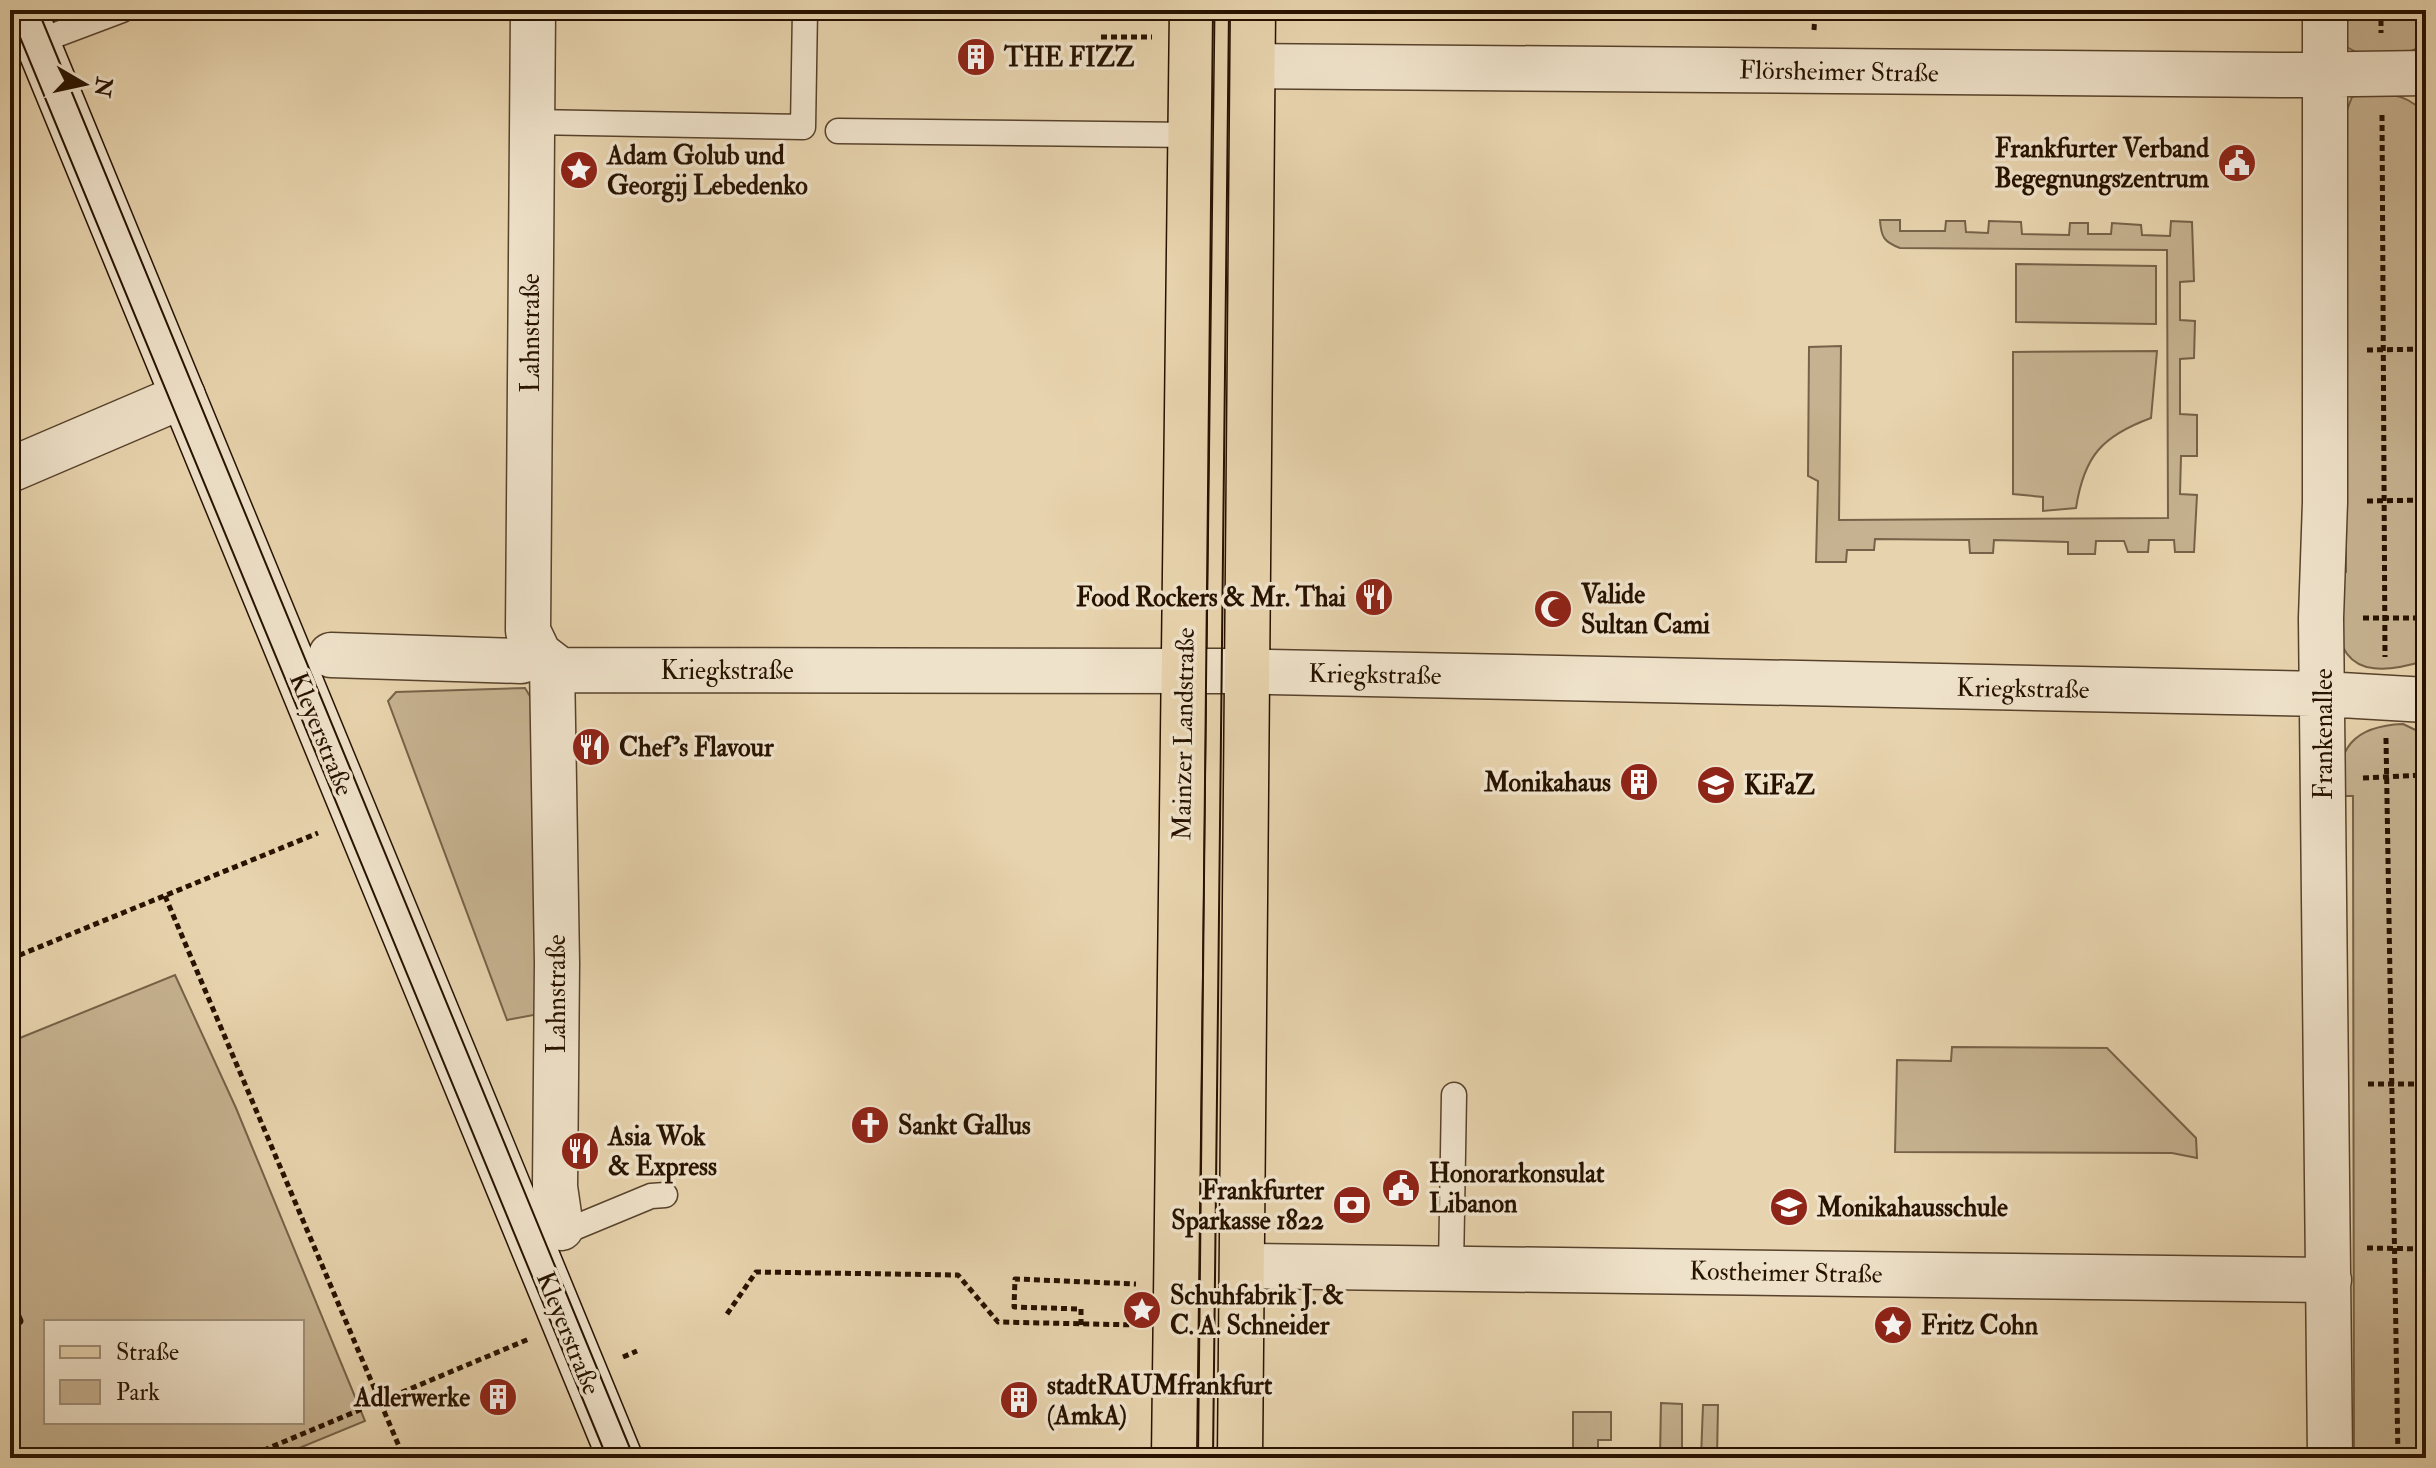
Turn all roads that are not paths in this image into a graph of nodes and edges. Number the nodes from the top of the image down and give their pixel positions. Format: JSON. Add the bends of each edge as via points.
{"nodes":[{"id":1,"x":122,"y":10,"type":"edge"},
{"id":2,"x":533,"y":10,"type":"edge"},
{"id":3,"x":805,"y":10,"type":"edge"},
{"id":4,"x":1192,"y":10,"type":"edge"},
{"id":5,"x":1253,"y":10,"type":"edge"},
{"id":6,"x":2325,"y":10,"type":"edge"},
{"id":7,"x":30,"y":26,"type":"edge"},
{"id":8,"x":1253,"y":66,"type":"junction"},
{"id":9,"x":2426,"y":73,"type":"edge"},
{"id":10,"x":2326,"y":74,"type":"junction"},
{"id":11,"x":532,"y":122,"type":"junction"},
{"id":12,"x":838,"y":131,"type":"dead end"},
{"id":13,"x":1191,"y":135,"type":"junction"},
{"id":14,"x":183,"y":396,"type":"junction"},
{"id":15,"x":10,"y":470,"type":"edge"},
{"id":16,"x":331,"y":655,"type":"dead end"},
{"id":17,"x":545,"y":659,"type":"junction"},
{"id":18,"x":1184,"y":670,"type":"junction"},
{"id":19,"x":1246,"y":671,"type":"junction"},
{"id":20,"x":2324,"y":694,"type":"junction"},
{"id":21,"x":2426,"y":700,"type":"edge"},
{"id":22,"x":1454,"y":1095,"type":"dead end"},
{"id":23,"x":665,"y":1195,"type":"dead end"},
{"id":24,"x":547,"y":1236,"type":"junction"},
{"id":25,"x":2341,"y":1263,"type":"junction"},
{"id":26,"x":1243,"y":1266,"type":"junction"},
{"id":27,"x":1451,"y":1268,"type":"junction"},
{"id":28,"x":620,"y":1458,"type":"edge"},
{"id":29,"x":1174,"y":1458,"type":"edge"},
{"id":30,"x":1240,"y":1458,"type":"edge"},
{"id":31,"x":2330,"y":1458,"type":"edge"}],
"edges":[{"from":1,"to":7,"type":"lane"},
{"from":2,"to":11,"type":"street","name":"Lahnstraße"},
{"from":3,"to":11,"type":"lane","via":[[803,127]]},
{"from":4,"to":13,"type":"main road","name":"Mainzer Landstraße"},
{"from":5,"to":8,"type":"main road"},
{"from":6,"to":10,"type":"street","name":"Frankenallee"},
{"from":7,"to":14,"type":"street","name":"Kleyerstraße"},
{"from":8,"to":10,"type":"street","name":"Flörsheimer Straße"},
{"from":8,"to":19,"type":"main road"},
{"from":9,"to":10,"type":"street","name":"Flörsheimer Straße"},
{"from":10,"to":20,"type":"street","name":"Frankenallee"},
{"from":11,"to":17,"type":"street","name":"Lahnstraße","via":[[528,631]]},
{"from":12,"to":13,"type":"lane"},
{"from":13,"to":18,"type":"main road","name":"Mainzer Landstraße"},
{"from":14,"to":15,"type":"street"},
{"from":14,"to":24,"type":"street","name":"Kleyerstraße","via":[[356,816]]},
{"from":16,"to":17,"type":"street","name":"Kriegkstraße"},
{"from":17,"to":18,"type":"street","name":"Kriegkstraße","via":[[560,670]]},
{"from":17,"to":24,"type":"street","name":"Lahnstraße","via":[[557,963],[555,1187]]},
{"from":18,"to":19,"type":"street","name":"Kriegkstraße"},
{"from":18,"to":29,"type":"main road","name":"Mainzer Landstraße"},
{"from":19,"to":20,"type":"street","name":"Kriegkstraße"},
{"from":19,"to":26,"type":"main road"},
{"from":20,"to":21,"type":"street","name":"Kriegkstraße"},
{"from":20,"to":25,"type":"street","name":"Frankenallee","via":[[2327,1085]]},
{"from":22,"to":27,"type":"lane"},
{"from":23,"to":24,"type":"lane"},
{"from":24,"to":28,"type":"street","name":"Kleyerstraße","via":[[565,1324]]},
{"from":25,"to":27,"type":"street","name":"Kostheimer Straße"},
{"from":25,"to":31,"type":"street","name":"Frankenallee"},
{"from":26,"to":27,"type":"street","name":"Kostheimer Straße"},
{"from":26,"to":30,"type":"main road"}]}
